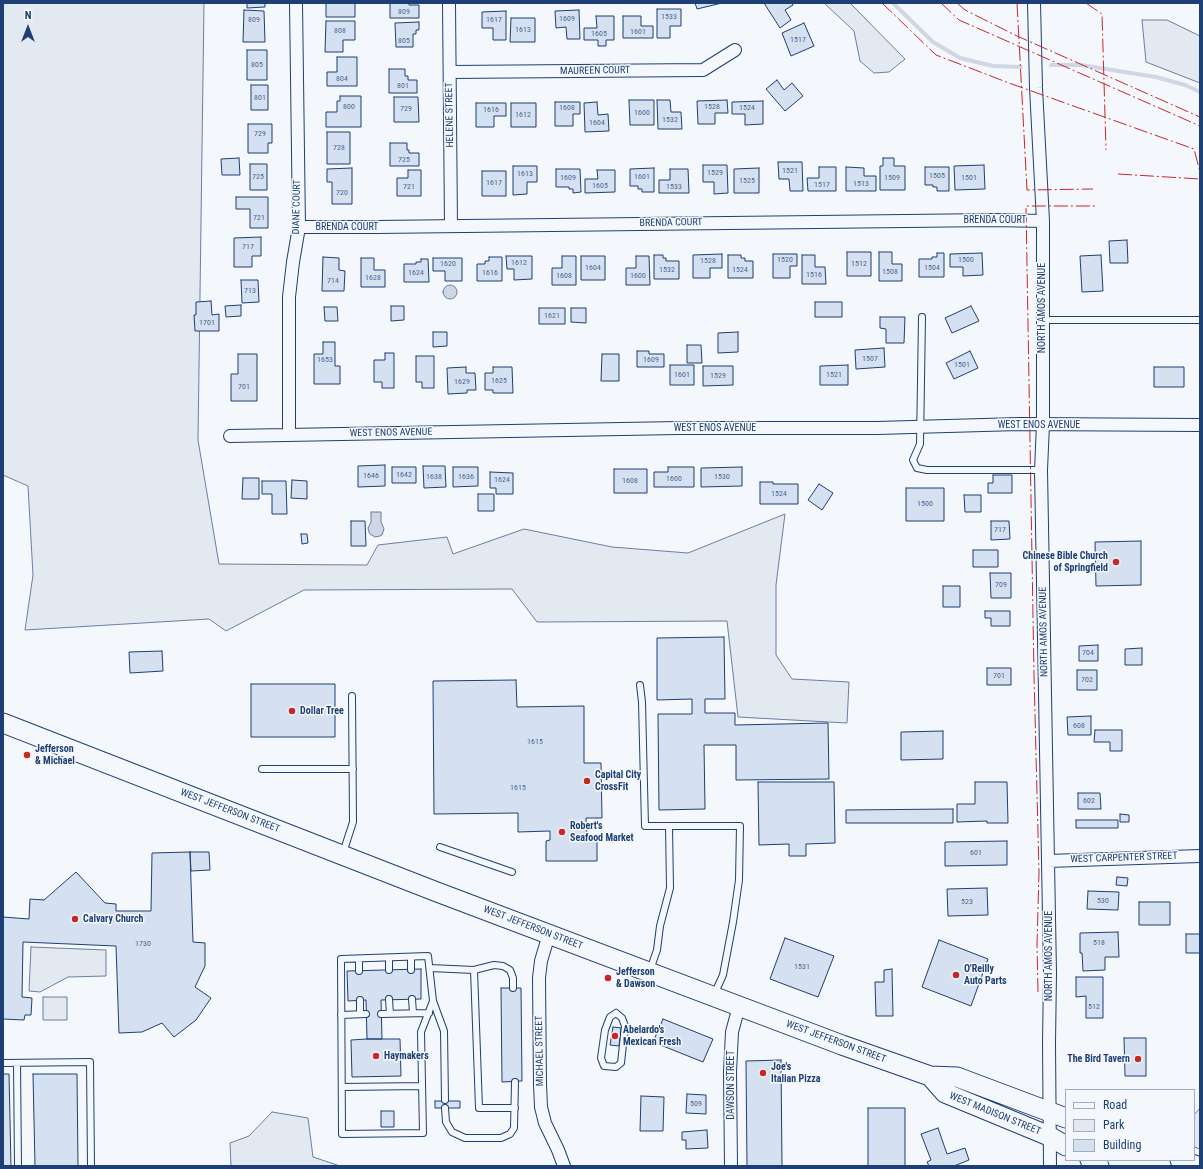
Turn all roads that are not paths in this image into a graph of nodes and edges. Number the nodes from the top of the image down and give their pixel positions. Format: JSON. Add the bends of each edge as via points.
{"nodes":[{"id":1,"x":296,"y":3,"type":"edge"},
{"id":2,"x":449,"y":3,"type":"edge"},
{"id":3,"x":1034,"y":3,"type":"edge"},
{"id":4,"x":735,"y":50,"type":"dead end"},
{"id":5,"x":450,"y":72,"type":"junction"},
{"id":6,"x":1043,"y":221,"type":"junction"},
{"id":7,"x":451,"y":226,"type":"junction"},
{"id":8,"x":298,"y":227,"type":"junction"},
{"id":9,"x":922,"y":316,"type":"dead end"},
{"id":10,"x":1042,"y":320,"type":"junction"},
{"id":11,"x":1200,"y":320,"type":"edge"},
{"id":12,"x":1043,"y":424,"type":"junction"},
{"id":13,"x":1200,"y":425,"type":"edge"},
{"id":14,"x":919,"y":427,"type":"junction"},
{"id":15,"x":289,"y":435,"type":"junction"},
{"id":16,"x":230,"y":436,"type":"dead end"},
{"id":17,"x":1041,"y":470,"type":"junction"},
{"id":18,"x":640,"y":685,"type":"dead end"},
{"id":19,"x":352,"y":696,"type":"dead end"},
{"id":20,"x":3,"y":723,"type":"edge"},
{"id":21,"x":262,"y":769,"type":"dead end"},
{"id":22,"x":353,"y":769,"type":"junction"},
{"id":23,"x":669,"y":826,"type":"junction"},
{"id":24,"x":440,"y":847,"type":"dead end"},
{"id":25,"x":343,"y":854,"type":"junction"},
{"id":26,"x":1200,"y":856,"type":"edge"},
{"id":27,"x":1048,"y":860,"type":"junction"},
{"id":28,"x":512,"y":872,"type":"dead end"},
{"id":29,"x":549,"y":934,"type":"junction"},
{"id":30,"x":411,"y":957,"type":"junction"},
{"id":31,"x":389,"y":958,"type":"junction"},
{"id":32,"x":359,"y":959,"type":"junction"},
{"id":33,"x":430,"y":968,"type":"junction"},
{"id":34,"x":389,"y":970,"type":"dead end"},
{"id":35,"x":411,"y":970,"type":"dead end"},
{"id":36,"x":474,"y":970,"type":"junction"},
{"id":37,"x":360,"y":971,"type":"dead end"},
{"id":38,"x":649,"y":972,"type":"junction"},
{"id":39,"x":513,"y":988,"type":"dead end"},
{"id":40,"x":713,"y":996,"type":"junction"},
{"id":41,"x":389,"y":999,"type":"dead end"},
{"id":42,"x":412,"y":999,"type":"dead end"},
{"id":43,"x":360,"y":1000,"type":"dead end"},
{"id":44,"x":433,"y":1001,"type":"junction"},
{"id":45,"x":739,"y":1006,"type":"junction"},
{"id":46,"x":413,"y":1013,"type":"junction"},
{"id":47,"x":429,"y":1013,"type":"junction"},
{"id":48,"x":616,"y":1013,"type":"joint"},
{"id":49,"x":381,"y":1014,"type":"dead end"},
{"id":50,"x":390,"y":1014,"type":"junction"},
{"id":51,"x":341,"y":1015,"type":"junction"},
{"id":52,"x":3,"y":1063,"type":"edge"},
{"id":53,"x":17,"y":1063,"type":"junction"},
{"id":54,"x":930,"y":1076,"type":"junction"},
{"id":55,"x":515,"y":1082,"type":"dead end"},
{"id":56,"x":422,"y":1086,"type":"junction"},
{"id":57,"x":342,"y":1087,"type":"junction"},
{"id":58,"x":445,"y":1100,"type":"dead end"},
{"id":59,"x":445,"y":1108,"type":"dead end"},
{"id":60,"x":515,"y":1108,"type":"junction"},
{"id":61,"x":1058,"y":1114,"type":"edge"},
{"id":62,"x":1049,"y":1136,"type":"junction"},
{"id":63,"x":1065,"y":1145,"type":"edge"},
{"id":64,"x":1183,"y":1161,"type":"edge"},
{"id":65,"x":18,"y":1166,"type":"edge"},
{"id":66,"x":91,"y":1166,"type":"edge"},
{"id":67,"x":564,"y":1166,"type":"edge"},
{"id":68,"x":731,"y":1166,"type":"edge"},
{"id":69,"x":1050,"y":1166,"type":"edge"},
{"id":70,"x":1197,"y":1166,"type":"edge"}],
"edges":[{"from":1,"to":8,"type":"street","name":"DIANE COURT"},
{"from":2,"to":5,"type":"street","name":"HELENE STREET"},
{"from":3,"to":6,"type":"street","name":"NORTH AMOS AVENUE"},
{"from":4,"to":5,"type":"street","name":"MAUREEN COURT","via":[[703,70]]},
{"from":5,"to":7,"type":"street","name":"HELENE STREET"},
{"from":6,"to":7,"type":"street","name":"BRENDA COURT"},
{"from":6,"to":10,"type":"street","name":"NORTH AMOS AVENUE"},
{"from":7,"to":8,"type":"street","name":"BRENDA COURT"},
{"from":8,"to":15,"type":"street","name":"DIANE COURT","via":[[289,298]]},
{"from":9,"to":14,"type":"lane"},
{"from":10,"to":11,"type":"lane"},
{"from":10,"to":12,"type":"street","name":"NORTH AMOS AVENUE"},
{"from":12,"to":13,"type":"street","name":"WEST ENOS AVENUE"},
{"from":12,"to":14,"type":"street","name":"WEST ENOS AVENUE"},
{"from":12,"to":17,"type":"street","name":"NORTH AMOS AVENUE"},
{"from":14,"to":15,"type":"street","name":"WEST ENOS AVENUE"},
{"from":14,"to":17,"type":"lane","via":[[920,444],[912,460],[917,468]]},
{"from":15,"to":16,"type":"street","name":"WEST ENOS AVENUE"},
{"from":17,"to":27,"type":"street","name":"NORTH AMOS AVENUE"},
{"from":18,"to":23,"type":"lane","via":[[645,826]]},
{"from":19,"to":22,"type":"lane"},
{"from":20,"to":25,"type":"main road","name":"WEST JEFFERSON STREET"},
{"from":21,"to":22,"type":"lane"},
{"from":22,"to":25,"type":"lane","via":[[353,822]]},
{"from":23,"to":38,"type":"lane","via":[[670,888],[657,950]]},
{"from":23,"to":40,"type":"lane","via":[[740,826],[740,880],[722,975]]},
{"from":24,"to":28,"type":"lane"},
{"from":25,"to":29,"type":"main road","name":"WEST JEFFERSON STREET"},
{"from":26,"to":27,"type":"street","name":"WEST CARPENTER STREET"},
{"from":27,"to":61,"type":"street","name":"NORTH AMOS AVENUE","via":[[1050,973]]},
{"from":29,"to":38,"type":"main road","name":"WEST JEFFERSON STREET"},
{"from":29,"to":67,"type":"street","name":"MICHAEL STREET","via":[[541,961],[540,978],[541,1107],[545,1123]]},
{"from":30,"to":31,"type":"lane"},
{"from":30,"to":33,"type":"lane","via":[[428,956]]},
{"from":30,"to":35,"type":"lane"},
{"from":31,"to":32,"type":"lane"},
{"from":31,"to":34,"type":"lane"},
{"from":32,"to":37,"type":"lane"},
{"from":32,"to":51,"type":"lane","via":[[341,960]]},
{"from":33,"to":36,"type":"lane"},
{"from":33,"to":44,"type":"lane"},
{"from":36,"to":39,"type":"lane","via":[[494,965],[503,966],[510,970]]},
{"from":36,"to":60,"type":"lane","via":[[479,1108]]},
{"from":38,"to":40,"type":"main road","name":"WEST JEFFERSON STREET"},
{"from":40,"to":45,"type":"main road","name":"WEST JEFFERSON STREET"},
{"from":41,"to":50,"type":"lane"},
{"from":42,"to":46,"type":"lane"},
{"from":43,"to":51,"type":"lane","via":[[363,1014]]},
{"from":44,"to":47,"type":"lane"},
{"from":44,"to":58,"type":"lane","via":[[444,1031]]},
{"from":45,"to":54,"type":"main road","name":"WEST JEFFERSON STREET"},
{"from":45,"to":68,"type":"street","name":"DAWSON STREET","via":[[732,1032],[730,1072]]},
{"from":46,"to":47,"type":"lane"},
{"from":46,"to":50,"type":"lane"},
{"from":47,"to":56,"type":"lane","via":[[422,1032]]},
{"from":48,"to":48,"type":"lane","via":[[610,1017],[605,1030],[602,1058],[604,1066],[616,1067],[621,1063],[625,1026],[622,1018]]},
{"from":49,"to":50,"type":"lane"},
{"from":51,"to":57,"type":"lane"},
{"from":52,"to":53,"type":"lane"},
{"from":53,"to":65,"type":"lane"},
{"from":53,"to":66,"type":"lane","via":[[90,1062]]},
{"from":54,"to":61,"type":"main road","name":"WEST JEFFERSON STREET","via":[[957,1077]]},
{"from":54,"to":62,"type":"main road","name":"WEST MADISON STREET","via":[[945,1093]]},
{"from":55,"to":60,"type":"lane"},
{"from":56,"to":57,"type":"lane"},
{"from":56,"to":57,"type":"lane","via":[[422,1133],[342,1134]]},
{"from":59,"to":60,"type":"lane","via":[[446,1122],[452,1132],[465,1138],[484,1139],[501,1138],[510,1134],[514,1128]]},
{"from":61,"to":62,"type":"street","name":"NORTH AMOS AVENUE"},
{"from":62,"to":63,"type":"main road","name":"WEST MADISON STREET"},
{"from":62,"to":69,"type":"street","name":"NORTH AMOS AVENUE"},
{"from":64,"to":70,"type":"main road"}]}
